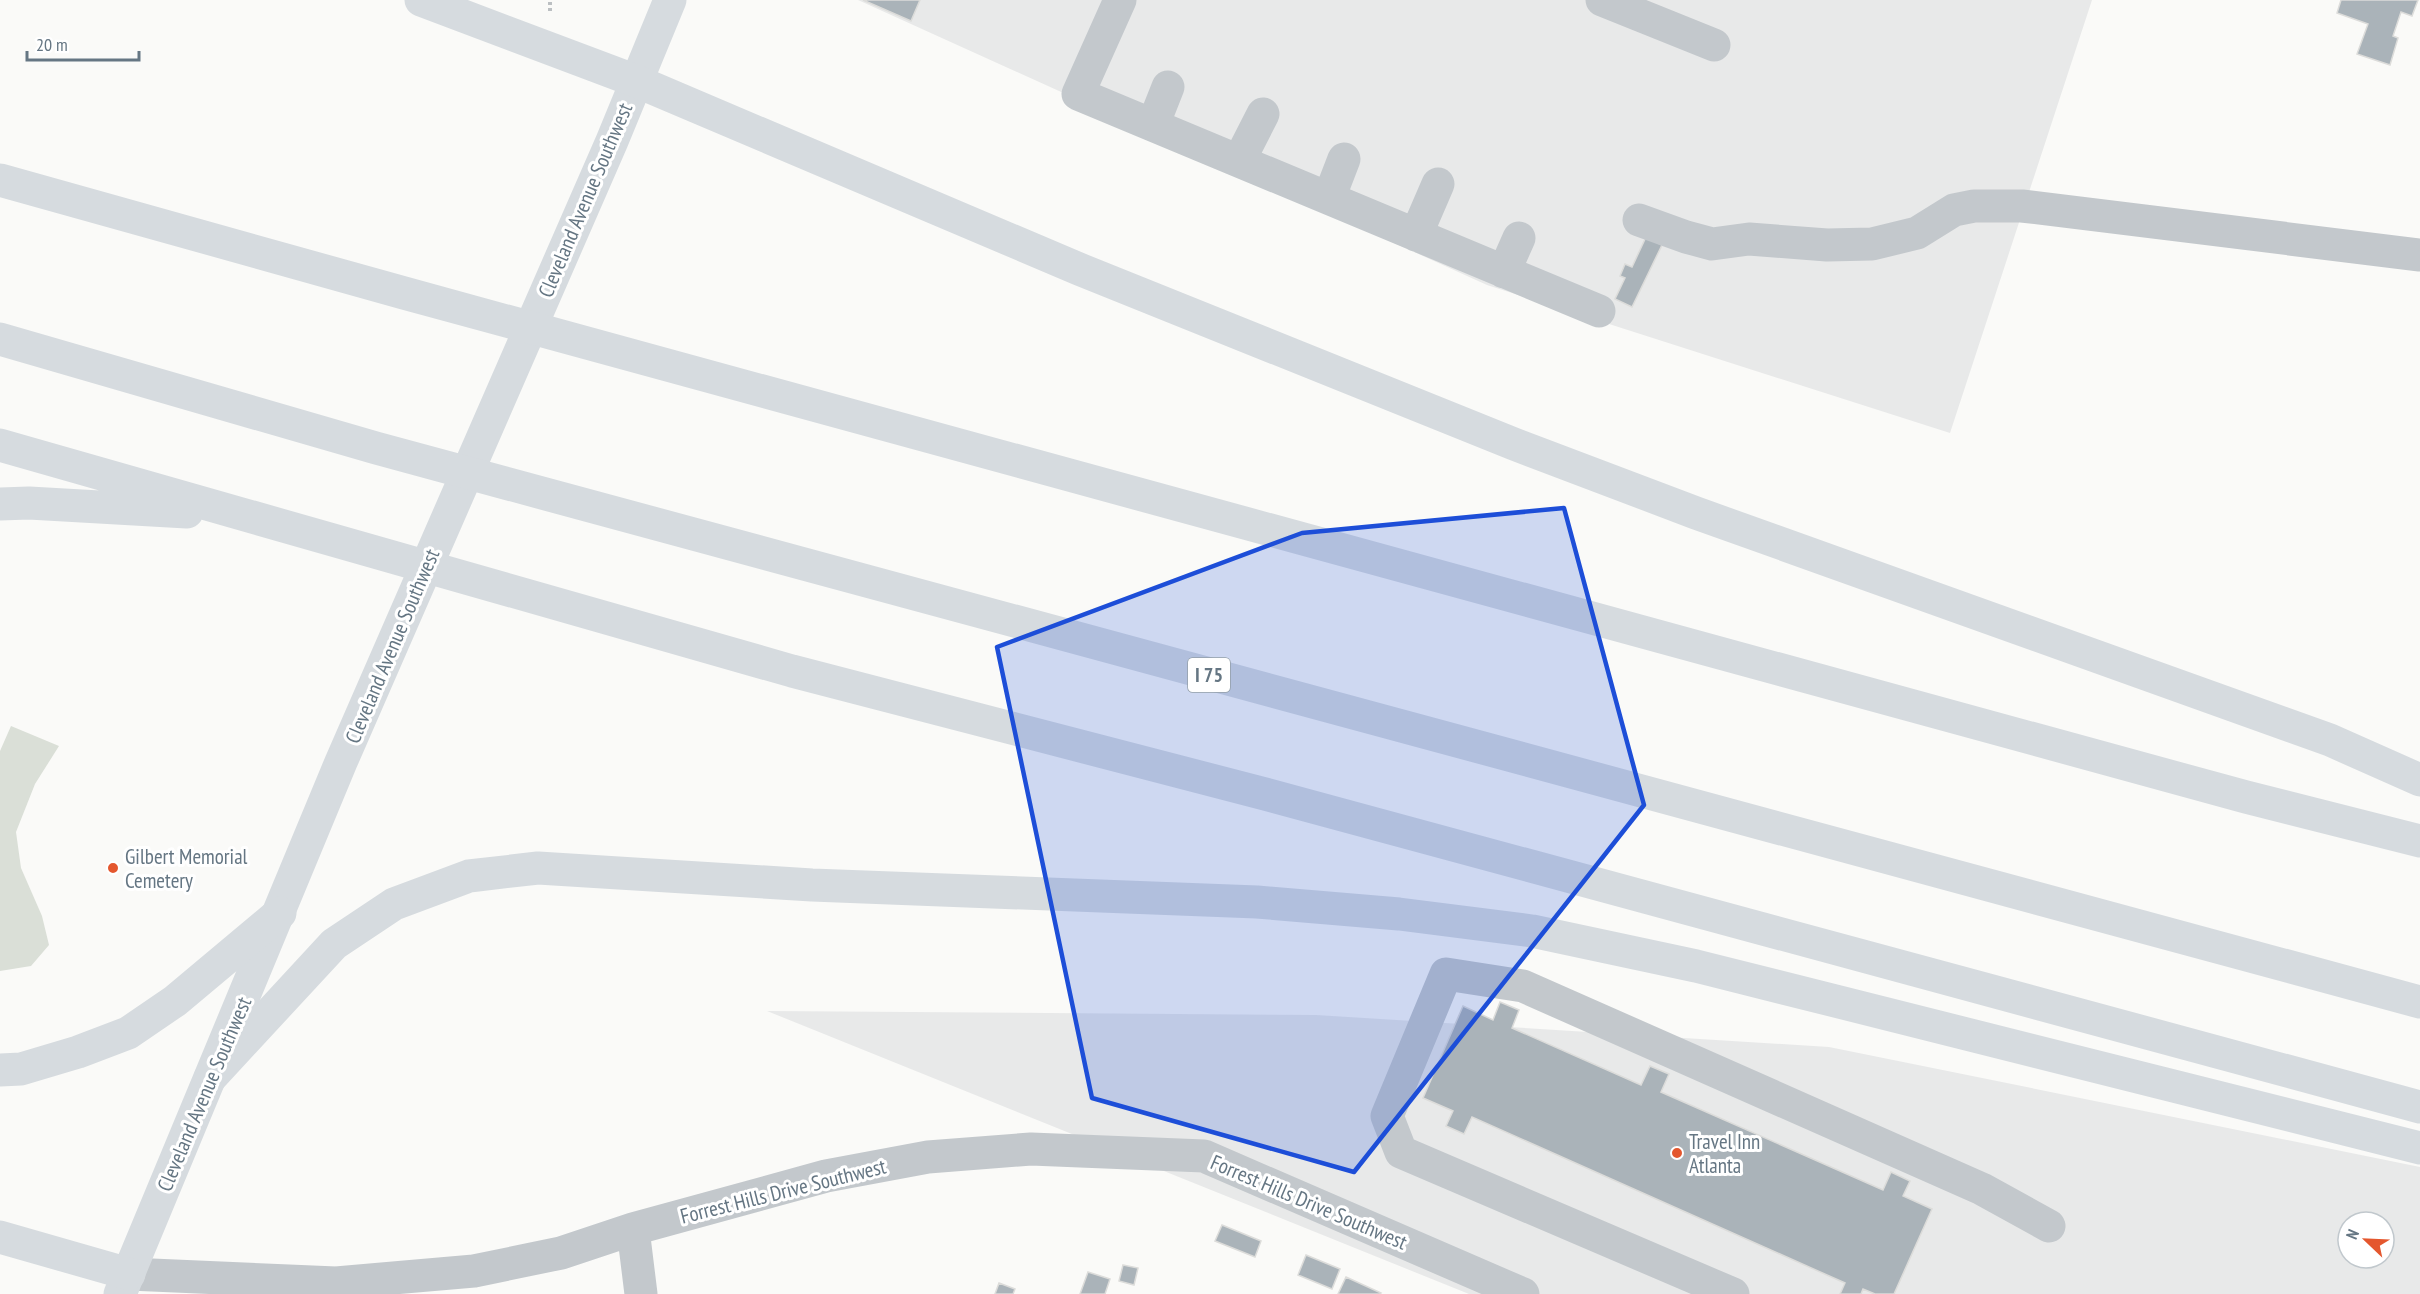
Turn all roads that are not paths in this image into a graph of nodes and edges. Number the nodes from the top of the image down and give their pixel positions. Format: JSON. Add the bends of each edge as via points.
{"nodes":[{"id":1,"x":421,"y":0,"type":"edge"},
{"id":2,"x":670,"y":0,"type":"edge"},
{"id":3,"x":1120,"y":0,"type":"edge"},
{"id":4,"x":1615,"y":10,"type":"edge"},
{"id":5,"x":1714,"y":45,"type":"dead end"},
{"id":6,"x":636,"y":81,"type":"junction"},
{"id":7,"x":1168,"y":87,"type":"dead end"},
{"id":8,"x":1263,"y":114,"type":"dead end"},
{"id":9,"x":1152,"y":125,"type":"junction"},
{"id":10,"x":1344,"y":159,"type":"dead end"},
{"id":11,"x":1239,"y":161,"type":"junction"},
{"id":12,"x":0,"y":180,"type":"edge"},
{"id":13,"x":1438,"y":184,"type":"dead end"},
{"id":14,"x":1329,"y":198,"type":"junction"},
{"id":15,"x":1639,"y":220,"type":"dead end"},
{"id":16,"x":1416,"y":235,"type":"junction"},
{"id":17,"x":1519,"y":238,"type":"dead end"},
{"id":18,"x":2420,"y":255,"type":"edge"},
{"id":19,"x":1504,"y":272,"type":"junction"},
{"id":20,"x":1599,"y":311,"type":"dead end"},
{"id":21,"x":0,"y":339,"type":"edge"},
{"id":22,"x":0,"y":445,"type":"edge"},
{"id":23,"x":0,"y":504,"type":"edge"},
{"id":24,"x":245,"y":516,"type":"junction"},
{"id":25,"x":2420,"y":780,"type":"edge"},
{"id":26,"x":2420,"y":842,"type":"edge"},
{"id":27,"x":280,"y":913,"type":"junction"},
{"id":28,"x":2420,"y":1002,"type":"edge"},
{"id":29,"x":0,"y":1070,"type":"edge"},
{"id":30,"x":210,"y":1078,"type":"junction"},
{"id":31,"x":2420,"y":1107,"type":"edge"},
{"id":32,"x":2420,"y":1148,"type":"edge"},
{"id":33,"x":2049,"y":1226,"type":"dead end"},
{"id":34,"x":633,"y":1229,"type":"junction"},
{"id":35,"x":0,"y":1237,"type":"edge"},
{"id":36,"x":125,"y":1284,"type":"edge"},
{"id":37,"x":641,"y":1294,"type":"edge"},
{"id":38,"x":1523,"y":1294,"type":"edge"},
{"id":39,"x":1733,"y":1294,"type":"edge"}],
"edges":[{"from":1,"to":6,"type":"main road"},
{"from":2,"to":6,"type":"main road","name":"Cleveland Avenue Southwest"},
{"from":3,"to":9,"type":"street","via":[[1078,93]]},
{"from":4,"to":5,"type":"street"},
{"from":6,"to":25,"type":"main road","via":[[1079,269],[1514,444],[2330,740]]},
{"from":6,"to":27,"type":"main road","name":"Cleveland Avenue Southwest","via":[[341,762]]},
{"from":7,"to":9,"type":"street"},
{"from":8,"to":11,"type":"street"},
{"from":9,"to":11,"type":"street"},
{"from":10,"to":14,"type":"street"},
{"from":11,"to":14,"type":"street"},
{"from":12,"to":26,"type":"main road"},
{"from":13,"to":16,"type":"street"},
{"from":14,"to":16,"type":"street"},
{"from":15,"to":18,"type":"street","via":[[1712,244],[1749,239],[1872,244],[1917,233],[1954,210],[2022,206]]},
{"from":16,"to":19,"type":"street"},
{"from":17,"to":19,"type":"street"},
{"from":19,"to":20,"type":"street"},
{"from":21,"to":28,"type":"main road","number":"I 75","via":[[399,454]]},
{"from":22,"to":24,"type":"main road"},
{"from":23,"to":24,"type":"main road"},
{"from":24,"to":31,"type":"main road","via":[[792,671],[1287,800]]},
{"from":27,"to":29,"type":"main road","via":[[176,1001],[128,1033],[21,1069]]},
{"from":27,"to":30,"type":"main road","name":"Cleveland Avenue Southwest"},
{"from":30,"to":32,"type":"main road","via":[[334,944],[394,904],[469,876],[538,868],[812,885],[1257,902],[1532,931],[1696,966]]},
{"from":30,"to":36,"type":"main road","name":"Cleveland Avenue Southwest"},
{"from":33,"to":39,"type":"street","via":[[1971,1184],[1523,986],[1446,974],[1387,1116],[1401,1152]]},
{"from":34,"to":36,"type":"street","name":"Forrest Hills Drive Southwest","via":[[561,1253],[474,1271],[336,1283]]},
{"from":34,"to":37,"type":"street"},
{"from":34,"to":38,"type":"street","name":"Forrest Hills Drive Southwest","via":[[826,1176],[927,1157],[1031,1149],[1204,1156]]},
{"from":35,"to":36,"type":"main road"}]}
